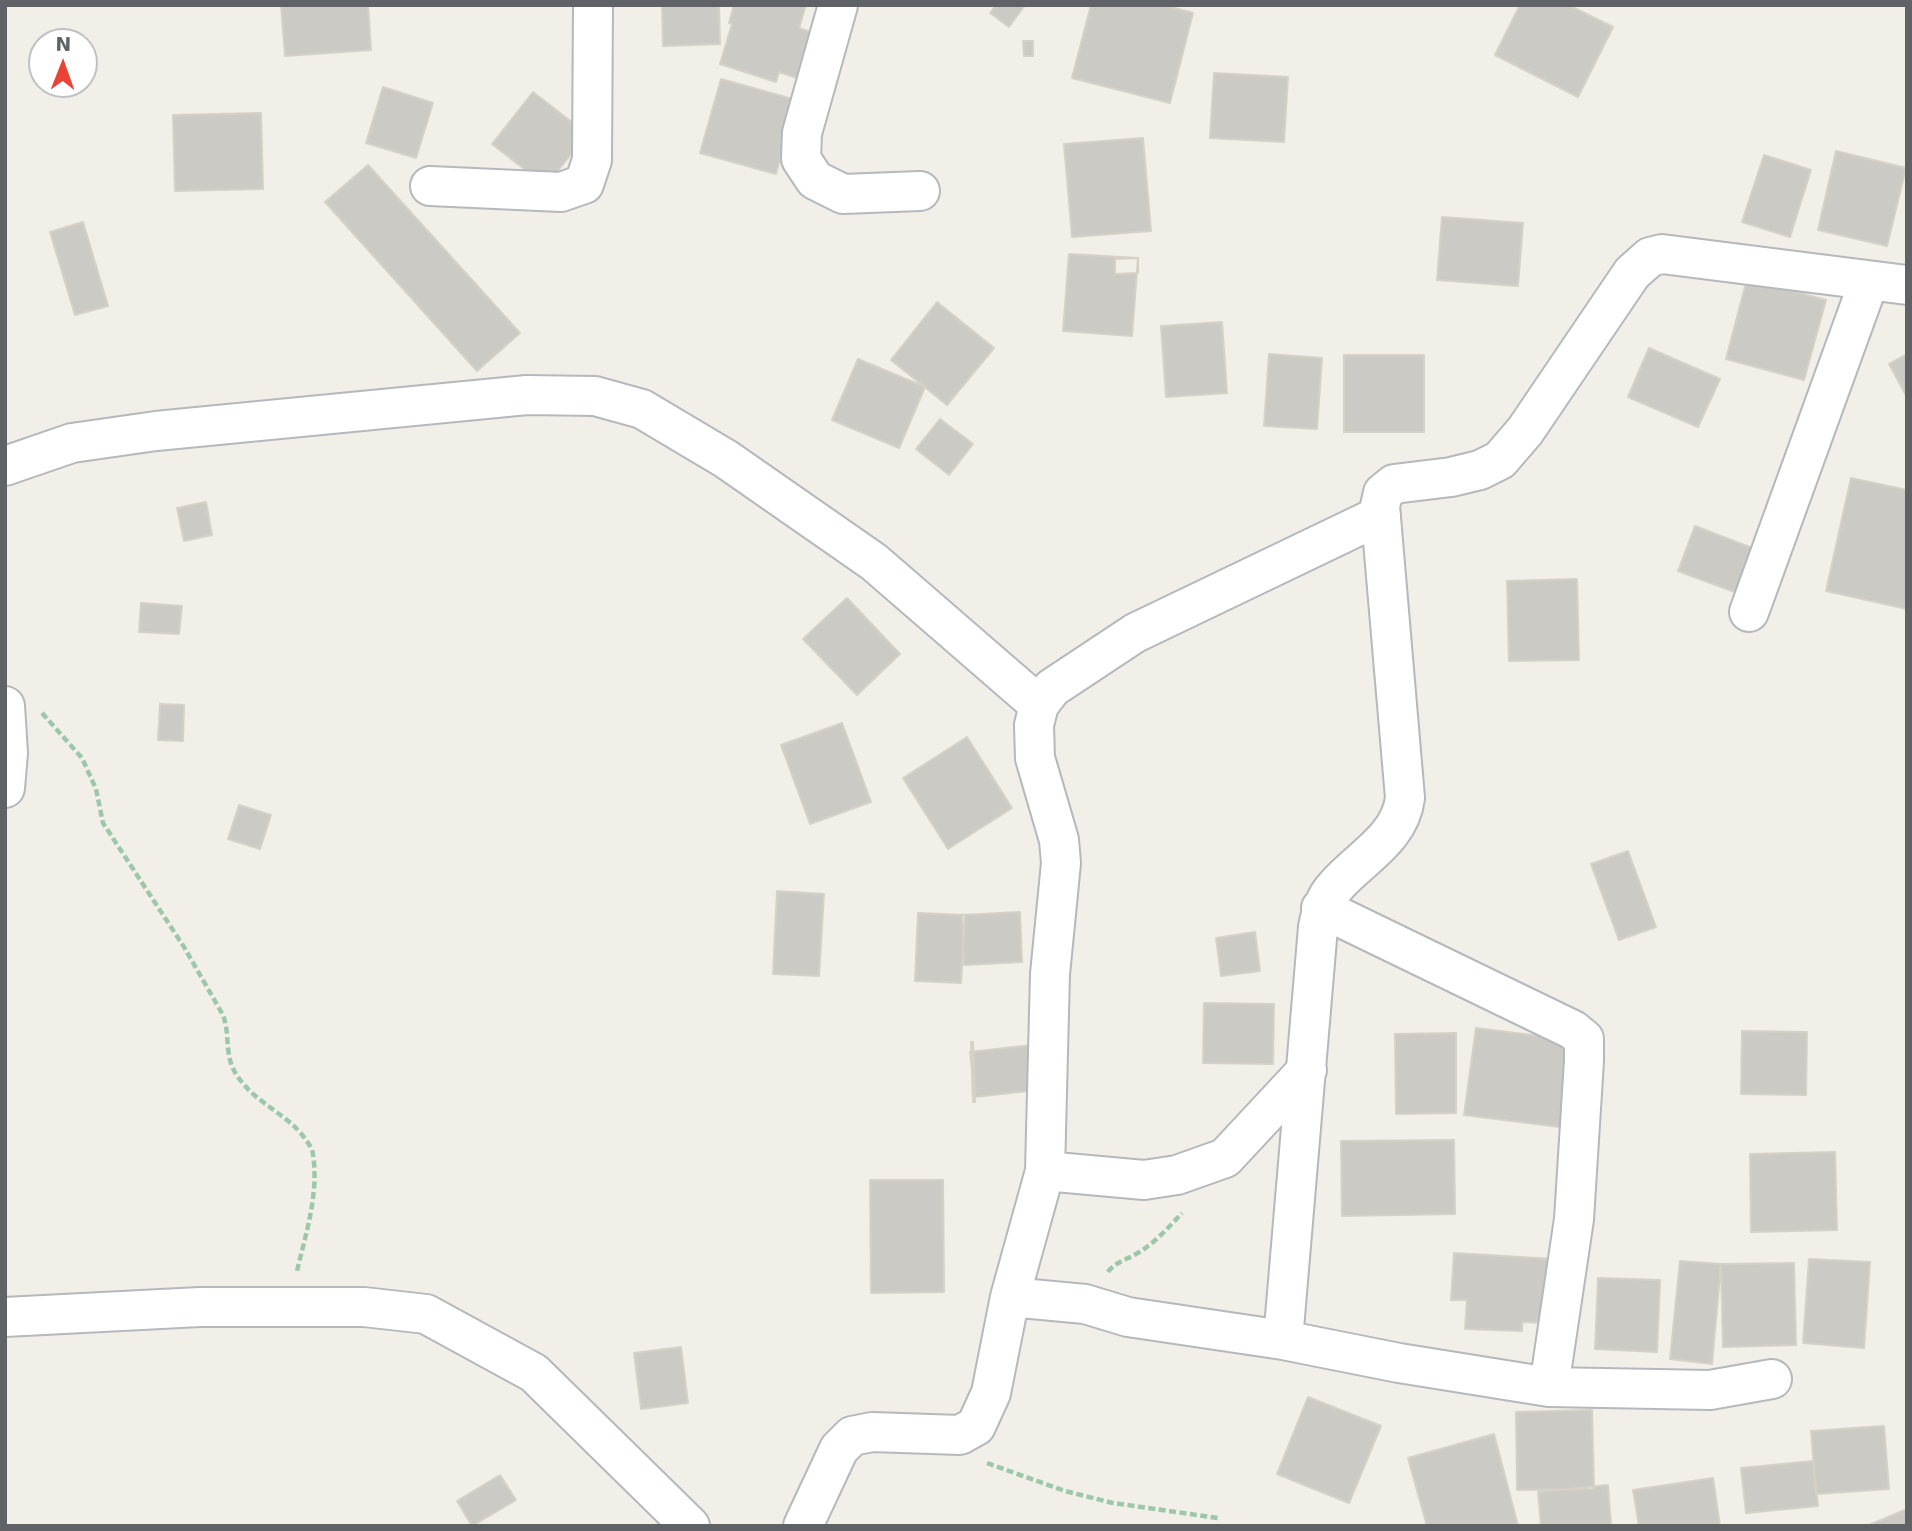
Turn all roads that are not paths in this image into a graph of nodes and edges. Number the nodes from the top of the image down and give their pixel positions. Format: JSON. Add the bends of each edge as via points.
{"nodes":[{"id":1,"x":593,"y":5,"type":"edge"},
{"id":2,"x":838,"y":5,"type":"edge"},
{"id":3,"x":430,"y":186,"type":"dead end"},
{"id":4,"x":920,"y":191,"type":"dead end"},
{"id":5,"x":1869,"y":281,"type":"junction"},
{"id":6,"x":1907,"y":285,"type":"edge"},
{"id":7,"x":5,"y":466,"type":"edge"},
{"id":8,"x":1381,"y":515,"type":"junction"},
{"id":9,"x":1749,"y":612,"type":"dead end"},
{"id":10,"x":1039,"y":705,"type":"junction"},
{"id":11,"x":21,"y":707,"type":"edge"},
{"id":12,"x":5,"y":788,"type":"edge"},
{"id":13,"x":1321,"y":908,"type":"junction"},
{"id":14,"x":1307,"y":1070,"type":"junction"},
{"id":15,"x":1045,"y":1171,"type":"junction"},
{"id":16,"x":1010,"y":1297,"type":"junction"},
{"id":17,"x":5,"y":1317,"type":"edge"},
{"id":18,"x":1283,"y":1340,"type":"junction"},
{"id":19,"x":1772,"y":1379,"type":"dead end"},
{"id":20,"x":1549,"y":1387,"type":"junction"},
{"id":21,"x":690,"y":1526,"type":"edge"},
{"id":22,"x":803,"y":1526,"type":"edge"}],
"edges":[{"from":1,"to":3,"type":"street","via":[[592,160],[584,184],[561,192]]},
{"from":2,"to":4,"type":"street","via":[[802,133],[801,159],[815,180],[843,194]]},
{"from":5,"to":6,"type":"street"},
{"from":5,"to":8,"type":"street","via":[[1662,254],[1650,257],[1632,273],[1525,431],[1500,460],[1480,470],[1394,484],[1383,493]]},
{"from":5,"to":9,"type":"street"},
{"from":7,"to":10,"type":"street","via":[[72,443],[156,431],[527,395],[595,396],[642,409],[726,460],[874,562]]},
{"from":8,"to":10,"type":"street","via":[[1135,633],[1052,688]]},
{"from":8,"to":13,"type":"street","via":[[1404,810],[1385,839],[1333,888]]},
{"from":10,"to":15,"type":"street","via":[[1035,758],[1059,840],[1061,863],[1050,974]]},
{"from":11,"to":12,"type":"street","via":[[8,753]]},
{"from":13,"to":14,"type":"street"},
{"from":13,"to":20,"type":"street","via":[[1584,1039],[1573,1219]]},
{"from":14,"to":15,"type":"street","via":[[1225,1158],[1177,1175],[1144,1180]]},
{"from":14,"to":18,"type":"street"},
{"from":15,"to":16,"type":"street"},
{"from":16,"to":18,"type":"street","via":[[1085,1304],[1128,1317]]},
{"from":16,"to":22,"type":"street","via":[[991,1393],[976,1426],[960,1435],[872,1432],[852,1436],[839,1449]]},
{"from":17,"to":21,"type":"street","via":[[200,1307],[364,1307],[426,1314],[534,1373]]},
{"from":18,"to":20,"type":"street"},
{"from":19,"to":20,"type":"street","via":[[1710,1390]]}]}
